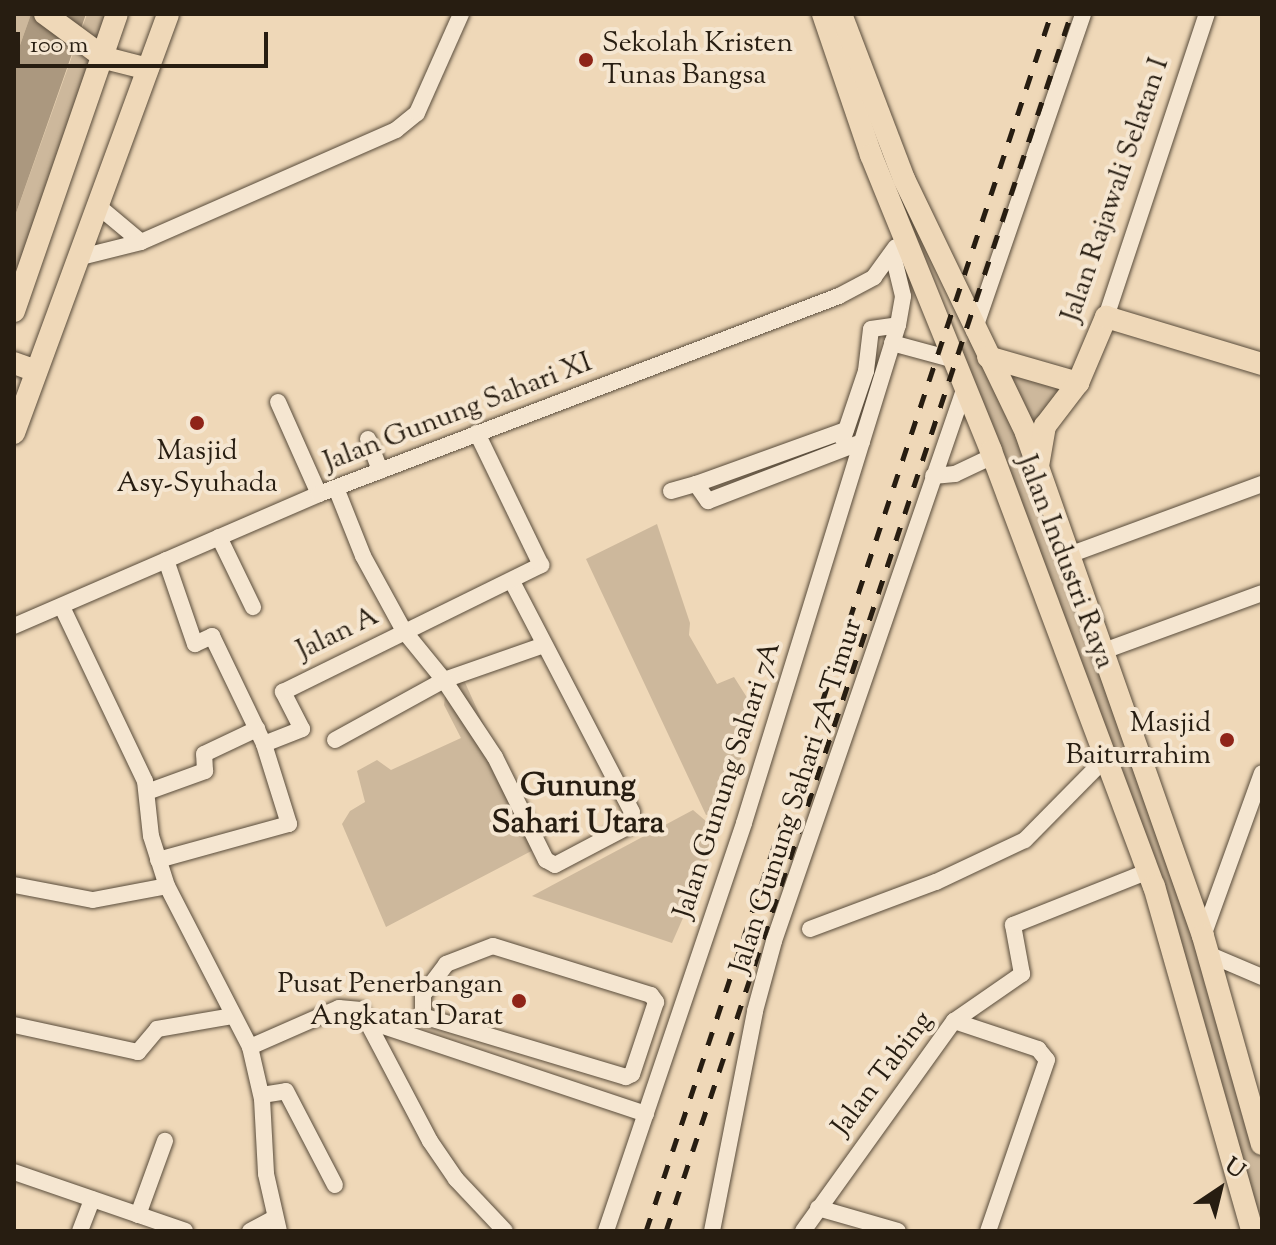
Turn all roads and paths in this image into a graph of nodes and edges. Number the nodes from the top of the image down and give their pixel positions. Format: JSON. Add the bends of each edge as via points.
{"nodes":[{"id":1,"x":45,"y":14,"type":"edge"},
{"id":2,"x":117,"y":14,"type":"edge"},
{"id":3,"x":168,"y":14,"type":"edge"},
{"id":4,"x":461,"y":14,"type":"edge"},
{"id":5,"x":823,"y":14,"type":"edge"},
{"id":6,"x":841,"y":14,"type":"edge"},
{"id":7,"x":1083,"y":14,"type":"edge"},
{"id":8,"x":1207,"y":14,"type":"edge"},
{"id":9,"x":97,"y":53,"type":"junction"},
{"id":10,"x":148,"y":69,"type":"junction"},
{"id":11,"x":98,"y":206,"type":"junction"},
{"id":12,"x":902,"y":231,"type":"junction"},
{"id":13,"x":141,"y":242,"type":"junction"},
{"id":14,"x":893,"y":255,"type":"junction"},
{"id":15,"x":81,"y":257,"type":"junction"},
{"id":16,"x":14,"y":311,"type":"edge"},
{"id":17,"x":1106,"y":317,"type":"junction"},
{"id":18,"x":898,"y":325,"type":"junction"},
{"id":19,"x":974,"y":331,"type":"junction"},
{"id":20,"x":892,"y":343,"type":"junction"},
{"id":21,"x":988,"y":357,"type":"junction"},
{"id":22,"x":955,"y":360,"type":"junction"},
{"id":23,"x":14,"y":363,"type":"edge"},
{"id":24,"x":1262,"y":364,"type":"edge"},
{"id":25,"x":36,"y":371,"type":"junction"},
{"id":26,"x":874,"y":373,"type":"junction"},
{"id":27,"x":1078,"y":383,"type":"junction"},
{"id":28,"x":965,"y":387,"type":"junction"},
{"id":29,"x":278,"y":402,"type":"dead end"},
{"id":30,"x":846,"y":430,"type":"junction"},
{"id":31,"x":14,"y":433,"type":"edge"},
{"id":32,"x":477,"y":433,"type":"junction"},
{"id":33,"x":1026,"y":433,"type":"junction"},
{"id":34,"x":368,"y":439,"type":"dead end"},
{"id":35,"x":862,"y":442,"type":"junction"},
{"id":36,"x":838,"y":452,"type":"junction"},
{"id":37,"x":992,"y":454,"type":"junction"},
{"id":38,"x":1038,"y":467,"type":"junction"},
{"id":39,"x":380,"y":471,"type":"junction"},
{"id":40,"x":933,"y":476,"type":"junction"},
{"id":41,"x":696,"y":484,"type":"junction"},
{"id":42,"x":1262,"y":484,"type":"edge"},
{"id":43,"x":336,"y":488,"type":"junction"},
{"id":44,"x":671,"y":491,"type":"dead end"},
{"id":45,"x":319,"y":494,"type":"junction"},
{"id":46,"x":219,"y":537,"type":"junction"},
{"id":47,"x":1069,"y":555,"type":"junction"},
{"id":48,"x":166,"y":560,"type":"junction"},
{"id":49,"x":512,"y":581,"type":"junction"},
{"id":50,"x":1262,"y":593,"type":"edge"},
{"id":51,"x":62,"y":607,"type":"junction"},
{"id":52,"x":253,"y":607,"type":"dead end"},
{"id":53,"x":14,"y":626,"type":"edge"},
{"id":54,"x":404,"y":631,"type":"junction"},
{"id":55,"x":544,"y":645,"type":"junction"},
{"id":56,"x":1101,"y":652,"type":"junction"},
{"id":57,"x":444,"y":680,"type":"junction"},
{"id":58,"x":261,"y":736,"type":"junction"},
{"id":59,"x":335,"y":740,"type":"dead end"},
{"id":60,"x":1106,"y":758,"type":"junction"},
{"id":61,"x":1262,"y":773,"type":"edge"},
{"id":62,"x":147,"y":792,"type":"junction"},
{"id":63,"x":1255,"y":812,"type":"edge"},
{"id":64,"x":158,"y":860,"type":"junction"},
{"id":65,"x":1149,"y":871,"type":"junction"},
{"id":66,"x":14,"y":885,"type":"edge"},
{"id":67,"x":167,"y":886,"type":"junction"},
{"id":68,"x":810,"y":929,"type":"dead end"},
{"id":69,"x":1205,"y":945,"type":"junction"},
{"id":70,"x":1262,"y":977,"type":"edge"},
{"id":71,"x":232,"y":1016,"type":"junction"},
{"id":72,"x":954,"y":1021,"type":"junction"},
{"id":73,"x":371,"y":1022,"type":"junction"},
{"id":74,"x":14,"y":1025,"type":"edge"},
{"id":75,"x":643,"y":1040,"type":"junction"},
{"id":76,"x":250,"y":1047,"type":"junction"},
{"id":77,"x":668,"y":1049,"type":"junction"},
{"id":78,"x":262,"y":1095,"type":"junction"},
{"id":79,"x":646,"y":1114,"type":"junction"},
{"id":80,"x":1261,"y":1139,"type":"edge"},
{"id":81,"x":165,"y":1141,"type":"dead end"},
{"id":82,"x":14,"y":1172,"type":"edge"},
{"id":83,"x":335,"y":1185,"type":"dead end"},
{"id":84,"x":92,"y":1199,"type":"junction"},
{"id":85,"x":818,"y":1208,"type":"junction"},
{"id":86,"x":138,"y":1215,"type":"junction"},
{"id":87,"x":276,"y":1225,"type":"edge"},
{"id":88,"x":889,"y":1229,"type":"edge"},
{"id":89,"x":80,"y":1231,"type":"edge"},
{"id":90,"x":182,"y":1231,"type":"edge"},
{"id":91,"x":250,"y":1231,"type":"edge"},
{"id":92,"x":502,"y":1231,"type":"edge"},
{"id":93,"x":606,"y":1231,"type":"edge"},
{"id":94,"x":712,"y":1231,"type":"edge"},
{"id":95,"x":803,"y":1231,"type":"edge"},
{"id":96,"x":988,"y":1231,"type":"edge"},
{"id":97,"x":1252,"y":1231,"type":"edge"}],
"edges":[{"from":1,"to":9,"type":"main road"},
{"from":2,"to":9,"type":"main road"},
{"from":3,"to":10,"type":"main road"},
{"from":4,"to":13,"type":"street","via":[[417,113],[396,130]]},
{"from":5,"to":12,"type":"main road","name":"Jalan Industri Raya"},
{"from":6,"to":19,"type":"main road","name":"Jalan Industri Raya","via":[[904,179]]},
{"from":7,"to":19,"type":"street"},
{"from":8,"to":17,"type":"street","name":"Jalan Rajawali Selatan I"},
{"from":9,"to":10,"type":"main road"},
{"from":9,"to":16,"type":"main road"},
{"from":10,"to":11,"type":"main road"},
{"from":11,"to":13,"type":"street"},
{"from":11,"to":15,"type":"main road"},
{"from":12,"to":14,"type":"street","name":"Jalan Gunung Sahari XI"},
{"from":12,"to":22,"type":"main road","name":"Jalan Industri Raya"},
{"from":13,"to":15,"type":"street"},
{"from":14,"to":18,"type":"street","name":"Jalan Gunung Sahari 7A","via":[[903,296]]},
{"from":14,"to":32,"type":"street","name":"Jalan Gunung Sahari XI","via":[[874,277],[839,296]]},
{"from":15,"to":25,"type":"main road"},
{"from":17,"to":24,"type":"main road"},
{"from":17,"to":27,"type":"main road","name":"Jalan Rajawali Selatan I"},
{"from":18,"to":20,"type":"street","name":"Jalan Gunung Sahari 7A"},
{"from":18,"to":26,"type":"street","via":[[871,329]]},
{"from":19,"to":21,"type":"main road","name":"Jalan Industri Raya"},
{"from":20,"to":22,"type":"street"},
{"from":20,"to":26,"type":"street","name":"Jalan Gunung Sahari 7A"},
{"from":21,"to":27,"type":"main road"},
{"from":21,"to":33,"type":"main road","name":"Jalan Industri Raya"},
{"from":22,"to":28,"type":"main road","name":"Jalan Industri Raya"},
{"from":23,"to":25,"type":"main road"},
{"from":25,"to":31,"type":"main road"},
{"from":26,"to":30,"type":"street"},
{"from":26,"to":35,"type":"street","name":"Jalan Gunung Sahari 7A"},
{"from":27,"to":38,"type":"main road","name":"Jalan Rajawali Selatan I","via":[[1045,426]]},
{"from":28,"to":37,"type":"main road","name":"Jalan Industri Raya"},
{"from":28,"to":40,"type":"street","name":"Jalan Gunung Sahari 7A Timur"},
{"from":29,"to":45,"type":"street"},
{"from":30,"to":36,"type":"street"},
{"from":30,"to":41,"type":"street"},
{"from":32,"to":39,"type":"street","name":"Jalan Gunung Sahari XI"},
{"from":32,"to":49,"type":"street","name":"Jalan A","via":[[541,565]]},
{"from":33,"to":37,"type":"main road"},
{"from":33,"to":38,"type":"main road","name":"Jalan Industri Raya"},
{"from":34,"to":39,"type":"street"},
{"from":35,"to":36,"type":"street"},
{"from":35,"to":77,"type":"street","name":"Jalan Gunung Sahari 7A"},
{"from":36,"to":41,"type":"street","via":[[708,501]]},
{"from":37,"to":40,"type":"street","via":[[955,474]]},
{"from":37,"to":60,"type":"main road","name":"Jalan Industri Raya"},
{"from":38,"to":47,"type":"main road","name":"Jalan Industri Raya"},
{"from":39,"to":43,"type":"street","name":"Jalan Gunung Sahari XI"},
{"from":40,"to":94,"type":"street","name":"Jalan Gunung Sahari 7A Timur","via":[[774,941]]},
{"from":41,"to":44,"type":"street"},
{"from":42,"to":47,"type":"street"},
{"from":43,"to":45,"type":"street","name":"Jalan Gunung Sahari XI"},
{"from":43,"to":54,"type":"street","via":[[363,556]]},
{"from":45,"to":46,"type":"street","name":"Jalan Gunung Sahari XI"},
{"from":46,"to":48,"type":"street","name":"Jalan Gunung Sahari XI"},
{"from":46,"to":52,"type":"street"},
{"from":47,"to":56,"type":"main road","name":"Jalan Industri Raya"},
{"from":48,"to":51,"type":"street","name":"Jalan Gunung Sahari XI"},
{"from":48,"to":58,"type":"street","via":[[195,644],[212,636]]},
{"from":49,"to":54,"type":"street","name":"Jalan A"},
{"from":49,"to":55,"type":"street"},
{"from":50,"to":56,"type":"street"},
{"from":51,"to":53,"type":"street","name":"Jalan Gunung Sahari XI"},
{"from":51,"to":62,"type":"street","via":[[138,760]]},
{"from":54,"to":57,"type":"street"},
{"from":54,"to":58,"type":"street","name":"Jalan A","via":[[283,692],[302,729]]},
{"from":55,"to":57,"type":"street"},
{"from":55,"to":57,"type":"street","via":[[632,816],[621,834],[555,865],[543,857],[495,757]]},
{"from":56,"to":69,"type":"main road","name":"Jalan Industri Raya"},
{"from":57,"to":59,"type":"street"},
{"from":58,"to":62,"type":"street","via":[[204,754],[205,771]]},
{"from":58,"to":64,"type":"street","via":[[289,824]]},
{"from":60,"to":65,"type":"main road","name":"Jalan Industri Raya"},
{"from":60,"to":68,"type":"street","via":[[1025,840],[936,882]]},
{"from":61,"to":63,"type":"street"},
{"from":62,"to":64,"type":"street"},
{"from":63,"to":69,"type":"street"},
{"from":64,"to":67,"type":"street"},
{"from":65,"to":72,"type":"street","name":"Jalan Tabing","via":[[1021,919],[1011,935],[1022,974]]},
{"from":65,"to":97,"type":"main road","name":"Jalan Industri Raya"},
{"from":66,"to":67,"type":"street","via":[[93,900]]},
{"from":67,"to":71,"type":"street"},
{"from":69,"to":70,"type":"street"},
{"from":69,"to":80,"type":"main road","name":"Jalan Industri Raya"},
{"from":71,"to":74,"type":"street","via":[[157,1029],[138,1052]]},
{"from":71,"to":76,"type":"street"},
{"from":72,"to":85,"type":"street","name":"Jalan Tabing"},
{"from":72,"to":96,"type":"street","via":[[1038,1049],[1047,1060]]},
{"from":73,"to":76,"type":"street","via":[[361,1010],[339,1008]]},
{"from":73,"to":79,"type":"street"},
{"from":73,"to":92,"type":"street","via":[[430,1141]]},
{"from":75,"to":75,"type":"street","via":[[656,1002],[651,995],[493,946],[446,964],[421,1007],[423,1016],[626,1077],[632,1074]]},
{"from":75,"to":77,"type":"street"},
{"from":76,"to":78,"type":"street"},
{"from":77,"to":79,"type":"street","name":"Jalan Gunung Sahari 7A"},
{"from":78,"to":83,"type":"street","via":[[286,1091]]},
{"from":78,"to":87,"type":"street"},
{"from":79,"to":93,"type":"street","name":"Jalan Gunung Sahari 7A"},
{"from":81,"to":86,"type":"street"},
{"from":82,"to":84,"type":"street"},
{"from":84,"to":86,"type":"street"},
{"from":84,"to":89,"type":"street"},
{"from":85,"to":88,"type":"street"},
{"from":85,"to":95,"type":"street","name":"Jalan Tabing"},
{"from":86,"to":90,"type":"street"},
{"from":87,"to":91,"type":"street"}]}
